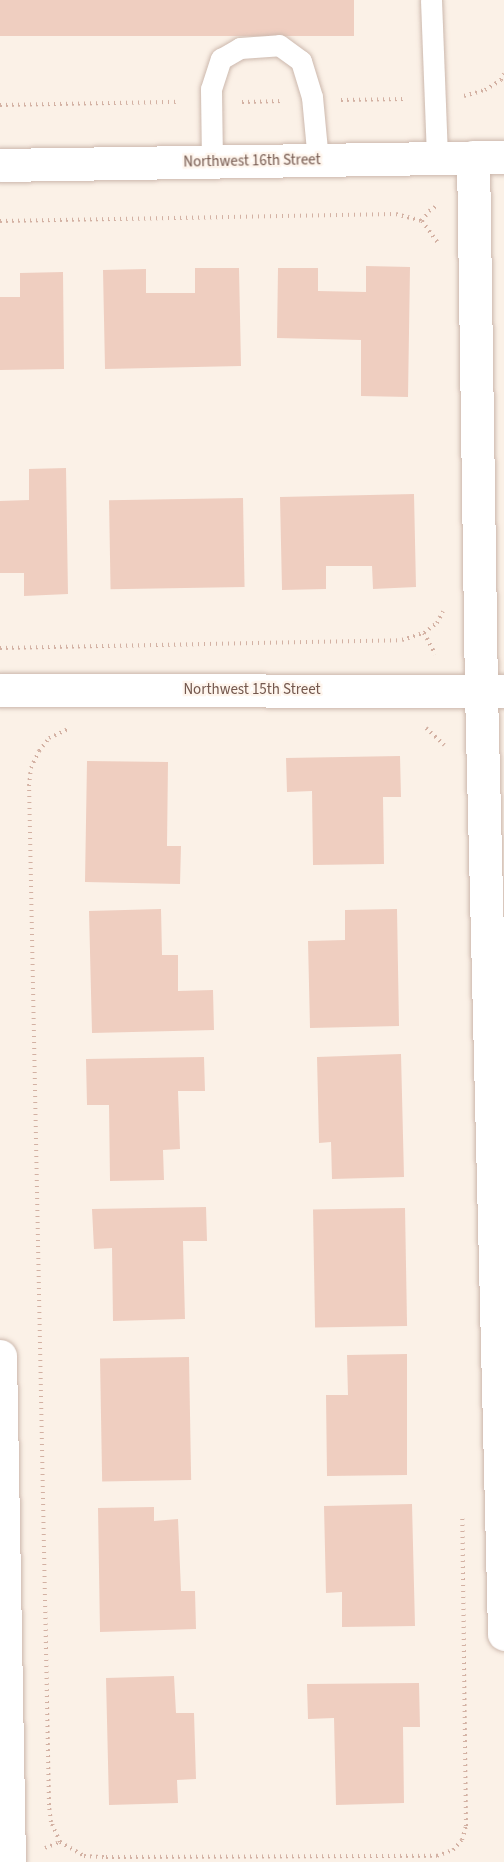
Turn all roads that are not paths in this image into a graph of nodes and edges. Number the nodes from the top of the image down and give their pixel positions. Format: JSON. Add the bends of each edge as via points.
{"nodes":[{"id":1,"x":431,"y":0,"type":"edge"},
{"id":2,"x":488,"y":157,"type":"edge"},
{"id":3,"x":436,"y":158,"type":"junction"},
{"id":4,"x":318,"y":160,"type":"junction"},
{"id":5,"x":212,"y":162,"type":"junction"},
{"id":6,"x":0,"y":165,"type":"edge"},
{"id":7,"x":0,"y":690,"type":"edge"},
{"id":8,"x":492,"y":691,"type":"edge"},
{"id":9,"x":0,"y":1356,"type":"edge"},
{"id":10,"x":504,"y":1634,"type":"edge"},
{"id":11,"x":9,"y":1858,"type":"edge"}],
"edges":[{"from":1,"to":3,"type":"lane"},
{"from":2,"to":3,"type":"street","name":"Northwest 16th Street"},
{"from":2,"to":8,"type":"street"},
{"from":3,"to":4,"type":"street","name":"Northwest 16th Street"},
{"from":4,"to":5,"type":"street","name":"Northwest 16th Street"},
{"from":4,"to":5,"type":"lane","via":[[312,101],[301,61],[279,45],[240,48],[222,59],[211,89]]},
{"from":5,"to":6,"type":"street","name":"Northwest 16th Street"},
{"from":7,"to":8,"type":"street","name":"Northwest 15th Street"},
{"from":8,"to":10,"type":"street"},
{"from":9,"to":11,"type":"street"}]}
